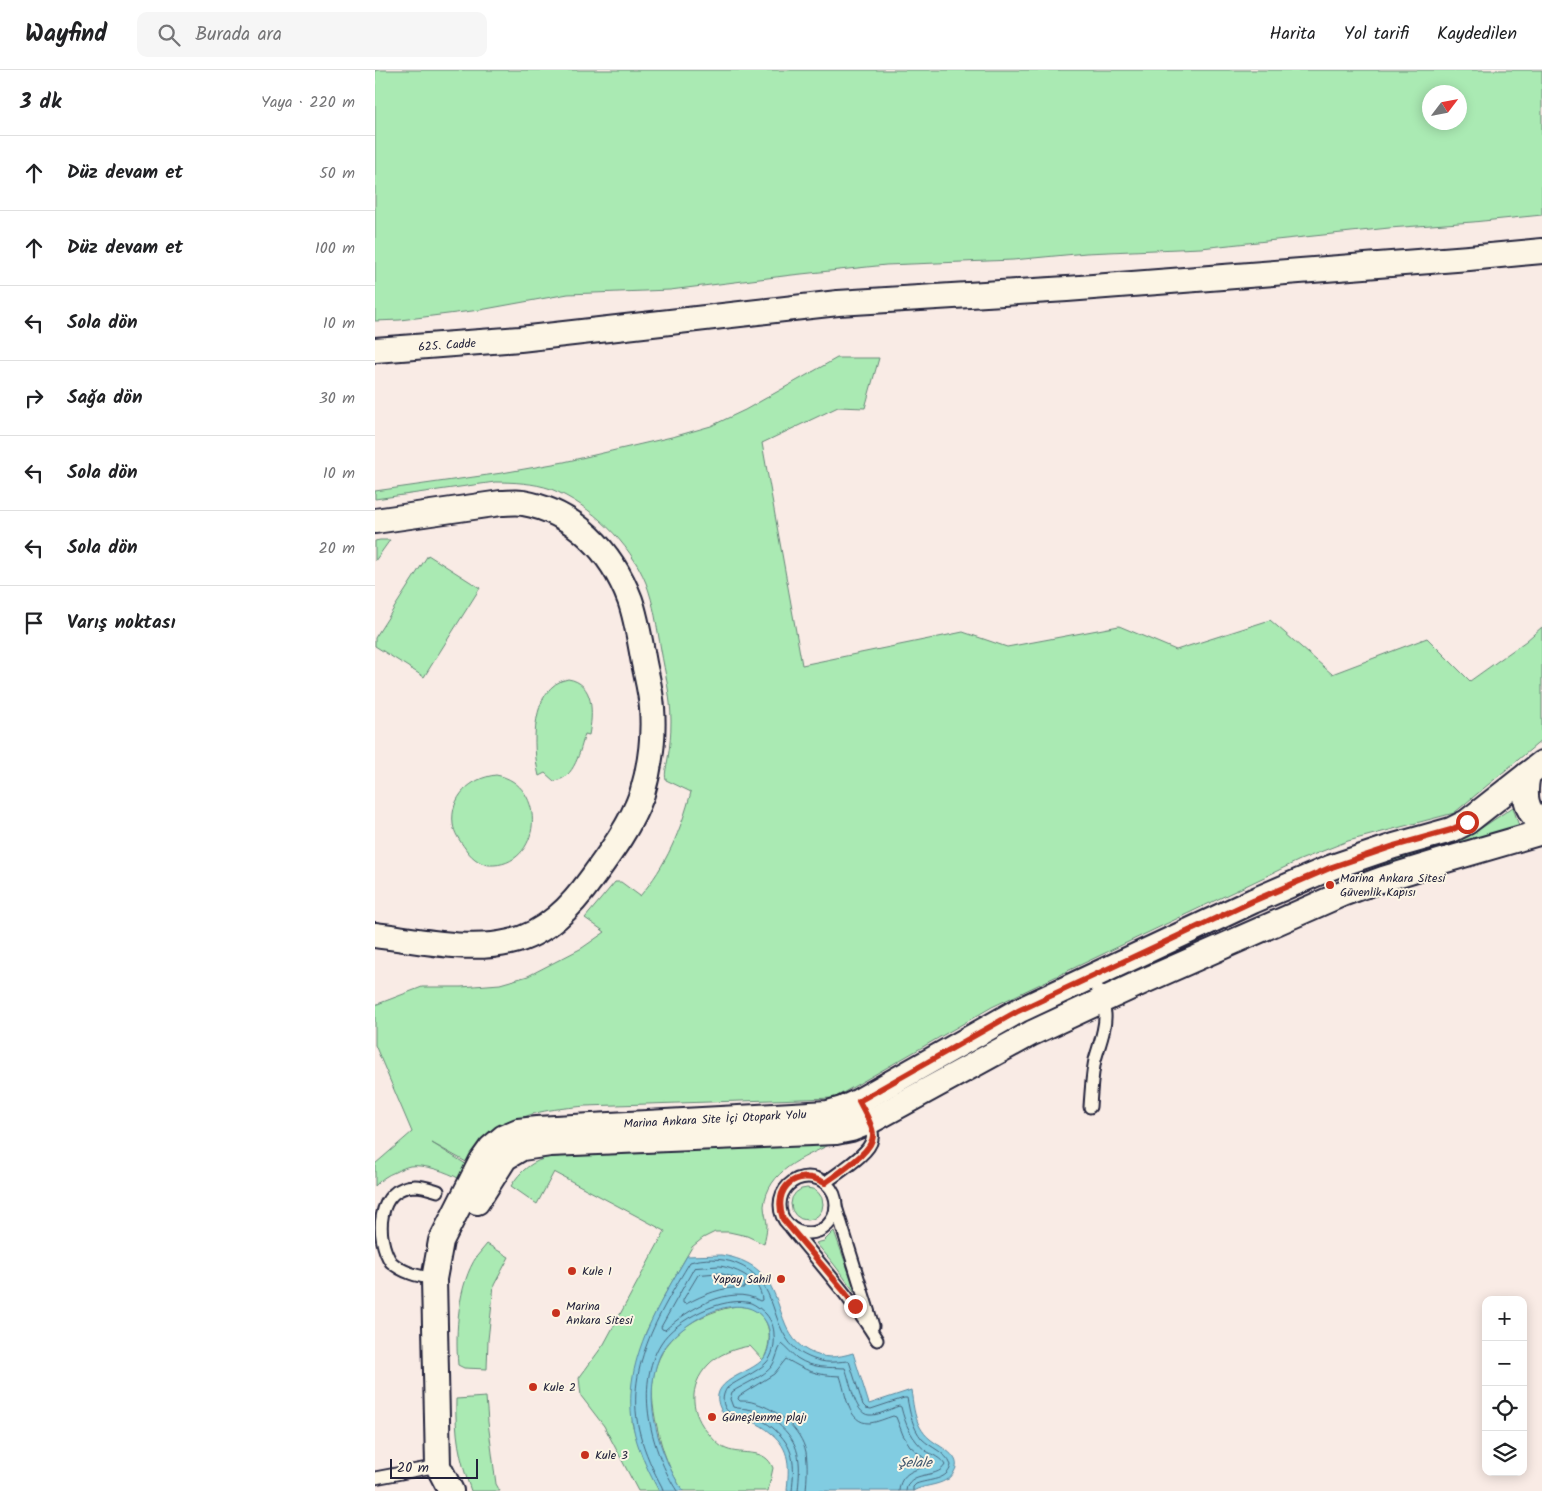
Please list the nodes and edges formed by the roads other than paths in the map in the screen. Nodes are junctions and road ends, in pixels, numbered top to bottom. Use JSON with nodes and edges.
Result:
{"nodes":[{"id":1,"x":1542,"y":251,"type":"edge"},
{"id":2,"x":375,"y":350,"type":"edge"},
{"id":3,"x":375,"y":521,"type":"edge"},
{"id":4,"x":1535,"y":769,"type":"edge"},
{"id":5,"x":1542,"y":823,"type":"edge"},
{"id":6,"x":1542,"y":832,"type":"edge"},
{"id":7,"x":375,"y":935,"type":"edge"},
{"id":8,"x":1092,"y":977,"type":"junction"},
{"id":9,"x":1103,"y":1000,"type":"junction"},
{"id":10,"x":1090,"y":1107,"type":"dead end"},
{"id":11,"x":864,"y":1112,"type":"junction"},
{"id":12,"x":825,"y":1183,"type":"junction"},
{"id":13,"x":438,"y":1191,"type":"dead end"},
{"id":14,"x":836,"y":1207,"type":"junction"},
{"id":15,"x":790,"y":1226,"type":"junction"},
{"id":16,"x":434,"y":1279,"type":"junction"},
{"id":17,"x":438,"y":1466,"type":"junction"},
{"id":18,"x":375,"y":1478,"type":"edge"},
{"id":19,"x":451,"y":1491,"type":"edge"}],
"edges":[{"from":1,"to":2,"type":"street","name":"625. Cadde"},
{"from":3,"to":7,"type":"street"},
{"from":4,"to":5,"type":"street"},
{"from":4,"to":8,"type":"street","name":"Marina Ankara Site İçi Otopark Yolu"},
{"from":6,"to":9,"type":"street"},
{"from":8,"to":9,"type":"lane"},
{"from":8,"to":11,"type":"street","name":"Marina Ankara Site İçi Otopark Yolu"},
{"from":9,"to":10,"type":"lane"},
{"from":9,"to":11,"type":"street"},
{"from":11,"to":12,"type":"lane"},
{"from":11,"to":16,"type":"street","name":"Marina Ankara Site İçi Otopark Yolu"},
{"from":12,"to":14,"type":"lane"},
{"from":12,"to":15,"type":"lane"},
{"from":13,"to":16,"type":"lane"},
{"from":14,"to":15,"type":"lane"},
{"from":14,"to":15,"type":"lane"},
{"from":16,"to":17,"type":"street","name":"Marina Ankara Site İçi Otopark Yolu"},
{"from":17,"to":18,"type":"lane"},
{"from":17,"to":19,"type":"street","name":"Marina Ankara Site İçi Otopark Yolu"}]}
